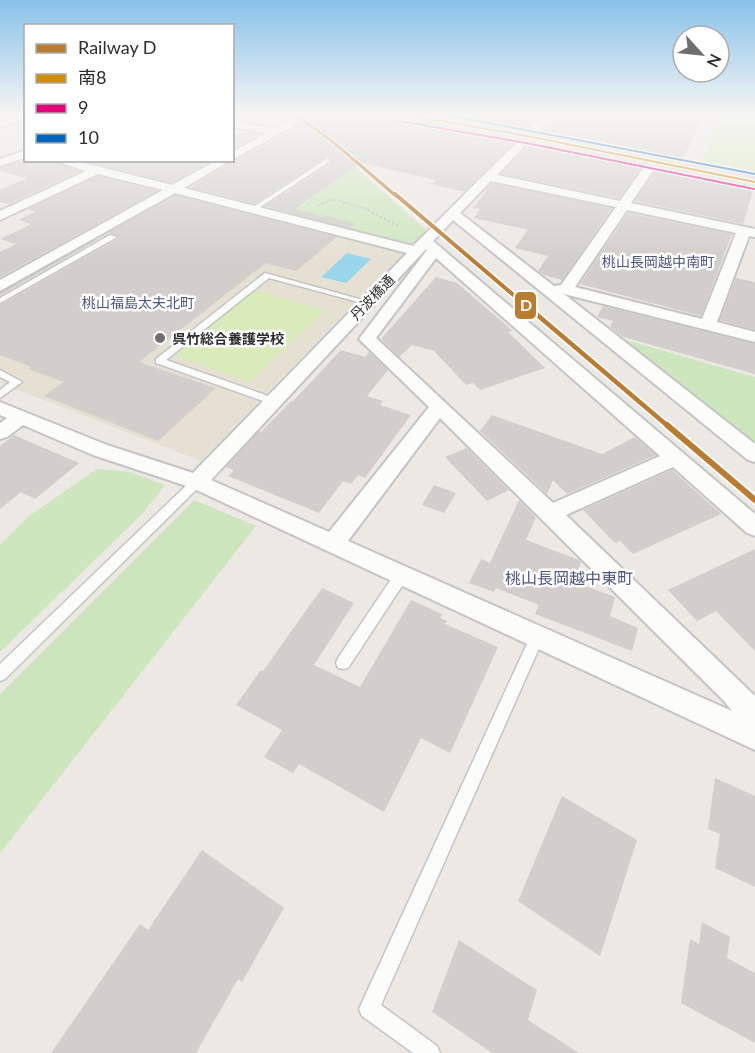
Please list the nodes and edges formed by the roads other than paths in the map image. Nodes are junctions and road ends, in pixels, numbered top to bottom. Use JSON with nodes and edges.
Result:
{"nodes":[{"id":1,"x":70,"y":163,"type":"edge"},
{"id":2,"x":221,"y":163,"type":"edge"},
{"id":3,"x":323,"y":163,"type":"edge"},
{"id":4,"x":505,"y":163,"type":"edge"},
{"id":5,"x":652,"y":163,"type":"edge"},
{"id":6,"x":659,"y":163,"type":"edge"},
{"id":7,"x":97,"y":170,"type":"junction"},
{"id":8,"x":491,"y":177,"type":"junction"},
{"id":9,"x":755,"y":182,"type":"edge"},
{"id":10,"x":289,"y":185,"type":"junction"},
{"id":11,"x":301,"y":188,"type":"dead end"},
{"id":12,"x":174,"y":190,"type":"junction"},
{"id":13,"x":622,"y":205,"type":"junction"},
{"id":14,"x":252,"y":210,"type":"junction"},
{"id":15,"x":454,"y":214,"type":"junction"},
{"id":16,"x":0,"y":216,"type":"edge"},
{"id":17,"x":750,"y":231,"type":"edge"},
{"id":18,"x":112,"y":237,"type":"dead end"},
{"id":19,"x":426,"y":248,"type":"junction"},
{"id":20,"x":0,"y":286,"type":"edge"},
{"id":21,"x":560,"y":290,"type":"junction"},
{"id":22,"x":0,"y":301,"type":"edge"},
{"id":23,"x":366,"y":303,"type":"junction"},
{"id":24,"x":708,"y":325,"type":"junction"},
{"id":25,"x":755,"y":337,"type":"edge"},
{"id":26,"x":0,"y":373,"type":"edge"},
{"id":27,"x":0,"y":395,"type":"edge"},
{"id":28,"x":273,"y":401,"type":"junction"},
{"id":29,"x":439,"y":406,"type":"junction"},
{"id":30,"x":10,"y":413,"type":"edge"},
{"id":31,"x":0,"y":432,"type":"edge"},
{"id":32,"x":755,"y":455,"type":"edge"},
{"id":33,"x":675,"y":458,"type":"junction"},
{"id":34,"x":197,"y":482,"type":"junction"},
{"id":35,"x":550,"y":513,"type":"junction"},
{"id":36,"x":755,"y":527,"type":"edge"},
{"id":37,"x":332,"y":544,"type":"junction"},
{"id":38,"x":401,"y":576,"type":"junction"},
{"id":39,"x":537,"y":637,"type":"junction"},
{"id":40,"x":343,"y":663,"type":"dead end"},
{"id":41,"x":0,"y":674,"type":"edge"},
{"id":42,"x":755,"y":717,"type":"edge"},
{"id":43,"x":755,"y":736,"type":"edge"},
{"id":44,"x":430,"y":1053,"type":"edge"}],
"edges":[{"from":1,"to":7,"type":"street"},
{"from":2,"to":12,"type":"street"},
{"from":3,"to":10,"type":"lane"},
{"from":4,"to":8,"type":"street","name":"丹波橋通"},
{"from":5,"to":13,"type":"street"},
{"from":6,"to":9,"type":"highway"},
{"from":7,"to":12,"type":"street"},
{"from":7,"to":16,"type":"street"},
{"from":8,"to":13,"type":"street"},
{"from":8,"to":15,"type":"street","name":"丹波橋通"},
{"from":10,"to":11,"type":"lane"},
{"from":10,"to":14,"type":"lane"},
{"from":12,"to":14,"type":"street"},
{"from":12,"to":20,"type":"street"},
{"from":13,"to":17,"type":"street"},
{"from":13,"to":21,"type":"street"},
{"from":14,"to":19,"type":"street"},
{"from":15,"to":19,"type":"street","name":"丹波橋通"},
{"from":15,"to":21,"type":"street"},
{"from":17,"to":24,"type":"street"},
{"from":18,"to":22,"type":"lane"},
{"from":19,"to":23,"type":"street","name":"丹波橋通"},
{"from":19,"to":29,"type":"street"},
{"from":19,"to":33,"type":"street"},
{"from":21,"to":24,"type":"street"},
{"from":21,"to":32,"type":"street"},
{"from":23,"to":28,"type":"street","name":"丹波橋通"},
{"from":23,"to":28,"type":"lane"},
{"from":24,"to":25,"type":"street"},
{"from":26,"to":27,"type":"lane"},
{"from":28,"to":34,"type":"street","name":"丹波橋通"},
{"from":29,"to":35,"type":"street"},
{"from":29,"to":37,"type":"street"},
{"from":30,"to":31,"type":"street"},
{"from":30,"to":34,"type":"street"},
{"from":33,"to":35,"type":"street"},
{"from":33,"to":36,"type":"street"},
{"from":34,"to":37,"type":"street"},
{"from":34,"to":41,"type":"lane"},
{"from":35,"to":42,"type":"street"},
{"from":37,"to":38,"type":"street"},
{"from":38,"to":39,"type":"street"},
{"from":38,"to":40,"type":"lane"},
{"from":39,"to":43,"type":"street"},
{"from":39,"to":44,"type":"lane"}]}
